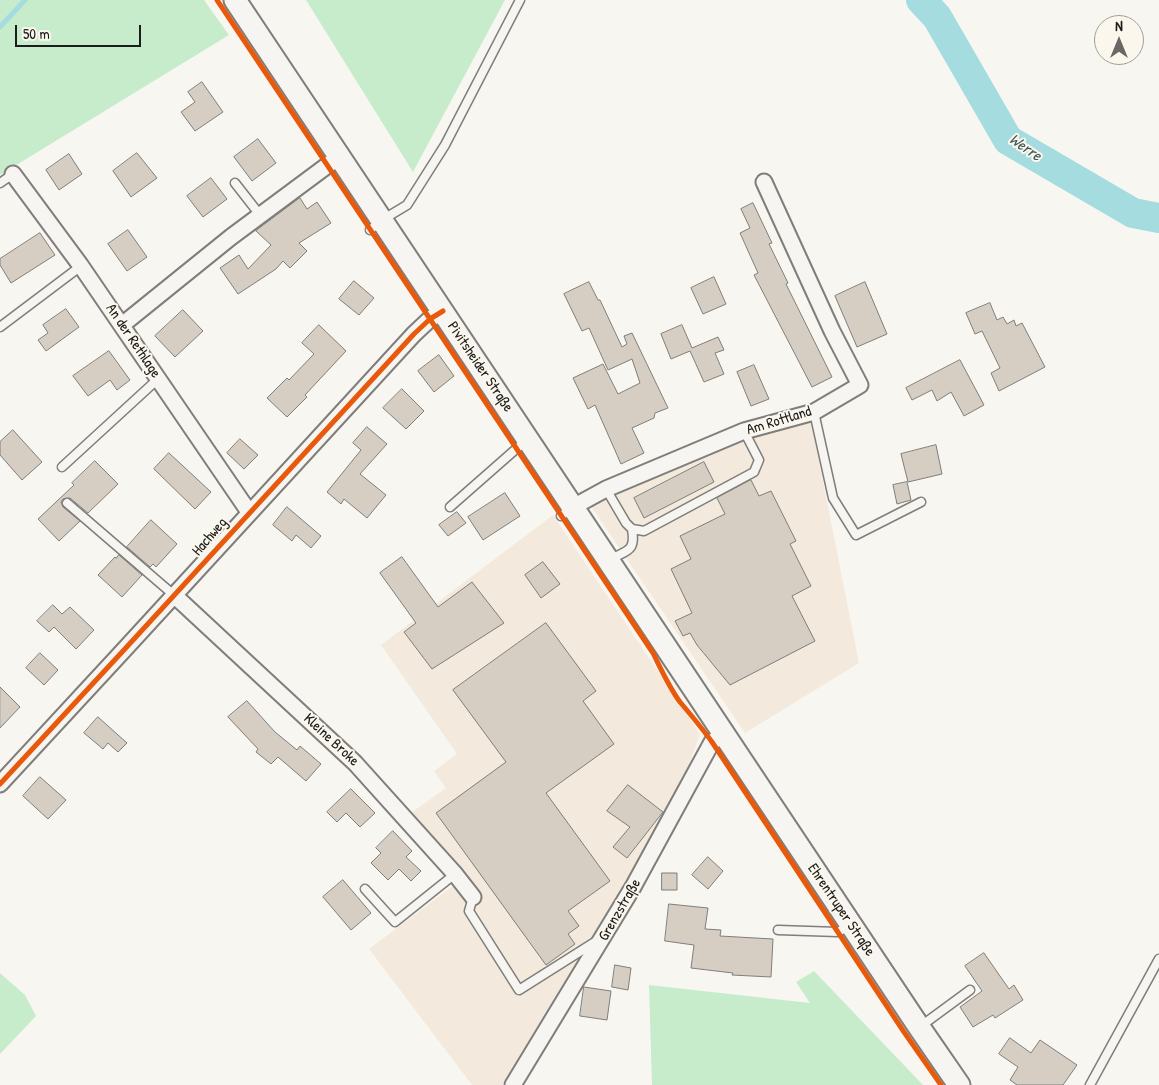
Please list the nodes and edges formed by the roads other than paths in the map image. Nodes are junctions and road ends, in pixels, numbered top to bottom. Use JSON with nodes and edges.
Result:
{"nodes":[{"id":1,"x":235,"y":0,"type":"edge"},
{"id":2,"x":520,"y":0,"type":"edge"},
{"id":3,"x":340,"y":156,"type":"junction"},
{"id":4,"x":13,"y":174,"type":"joint"},
{"id":5,"x":764,"y":182,"type":"dead end"},
{"id":6,"x":0,"y":183,"type":"edge"},
{"id":7,"x":234,"y":183,"type":"dead end"},
{"id":8,"x":260,"y":216,"type":"junction"},
{"id":9,"x":376,"y":225,"type":"junction"},
{"id":10,"x":82,"y":266,"type":"junction"},
{"id":11,"x":443,"y":311,"type":"junction"},
{"id":12,"x":0,"y":326,"type":"edge"},
{"id":13,"x":122,"y":326,"type":"junction"},
{"id":14,"x":159,"y":378,"type":"junction"},
{"id":15,"x":814,"y":412,"type":"junction"},
{"id":16,"x":744,"y":431,"type":"junction"},
{"id":17,"x":529,"y":440,"type":"junction"},
{"id":18,"x":62,"y":467,"type":"dead end"},
{"id":19,"x":606,"y":489,"type":"junction"},
{"id":20,"x":921,"y":502,"type":"dead end"},
{"id":21,"x":67,"y":503,"type":"dead end"},
{"id":22,"x":450,"y":508,"type":"dead end"},
{"id":23,"x":567,"y":511,"type":"junction"},
{"id":24,"x":249,"y":512,"type":"junction"},
{"id":25,"x":632,"y":529,"type":"junction"},
{"id":26,"x":609,"y":560,"type":"junction"},
{"id":27,"x":175,"y":596,"type":"junction"},
{"id":28,"x":724,"y":734,"type":"junction"},
{"id":29,"x":0,"y":784,"type":"edge"},
{"id":30,"x":455,"y":874,"type":"junction"},
{"id":31,"x":366,"y":889,"type":"dead end"},
{"id":32,"x":473,"y":897,"type":"joint"},
{"id":33,"x":851,"y":925,"type":"junction"},
{"id":34,"x":778,"y":930,"type":"dead end"},
{"id":35,"x":606,"y":935,"type":"junction"},
{"id":36,"x":1159,"y":959,"type":"edge"},
{"id":37,"x":970,"y":990,"type":"dead end"},
{"id":38,"x":919,"y":1027,"type":"junction"},
{"id":39,"x":513,"y":1085,"type":"edge"},
{"id":40,"x":959,"y":1085,"type":"edge"},
{"id":41,"x":1090,"y":1085,"type":"edge"}],
"edges":[{"from":1,"to":3,"type":"main road","name":"Pivitsheider Straße"},
{"from":2,"to":9,"type":"lane"},
{"from":3,"to":8,"type":"street"},
{"from":3,"to":9,"type":"main road","name":"Pivitsheider Straße"},
{"from":4,"to":6,"type":"lane"},
{"from":4,"to":10,"type":"street","name":"An der Rethlage"},
{"from":5,"to":15,"type":"street","name":"Am Rottland"},
{"from":7,"to":8,"type":"lane"},
{"from":8,"to":13,"type":"street"},
{"from":9,"to":11,"type":"main road","name":"Pivitsheider Straße"},
{"from":10,"to":12,"type":"lane"},
{"from":10,"to":13,"type":"street","name":"An der Rethlage"},
{"from":11,"to":17,"type":"main road","name":"Pivitsheider Straße"},
{"from":11,"to":24,"type":"street","name":"Hachweg"},
{"from":13,"to":14,"type":"street","name":"An der Rethlage"},
{"from":14,"to":18,"type":"lane"},
{"from":14,"to":24,"type":"street","name":"An der Rethlage"},
{"from":15,"to":16,"type":"street","name":"Am Rottland"},
{"from":15,"to":20,"type":"lane"},
{"from":16,"to":19,"type":"street","name":"Am Rottland"},
{"from":16,"to":25,"type":"lane"},
{"from":17,"to":22,"type":"lane"},
{"from":17,"to":23,"type":"main road","name":"Pivitsheider Straße"},
{"from":19,"to":23,"type":"street","name":"Am Rottland"},
{"from":19,"to":25,"type":"lane"},
{"from":21,"to":27,"type":"lane"},
{"from":23,"to":26,"type":"main road","name":"Pivitsheider Straße"},
{"from":24,"to":27,"type":"street","name":"Hachweg"},
{"from":25,"to":26,"type":"lane"},
{"from":26,"to":28,"type":"main road","name":"Pivitsheider Straße"},
{"from":27,"to":29,"type":"street","name":"Hachweg"},
{"from":27,"to":30,"type":"street","name":"Kleine Broke"},
{"from":28,"to":33,"type":"main road","name":"Ehrentruper Straße"},
{"from":28,"to":35,"type":"street","name":"Grenzstraße"},
{"from":30,"to":31,"type":"lane"},
{"from":30,"to":32,"type":"street","name":"Kleine Broke"},
{"from":32,"to":35,"type":"lane"},
{"from":33,"to":34,"type":"lane"},
{"from":33,"to":38,"type":"main road","name":"Ehrentruper Straße"},
{"from":35,"to":39,"type":"street","name":"Grenzstraße"},
{"from":36,"to":41,"type":"lane"},
{"from":37,"to":38,"type":"lane"},
{"from":38,"to":40,"type":"main road","name":"Ehrentruper Straße"}]}
